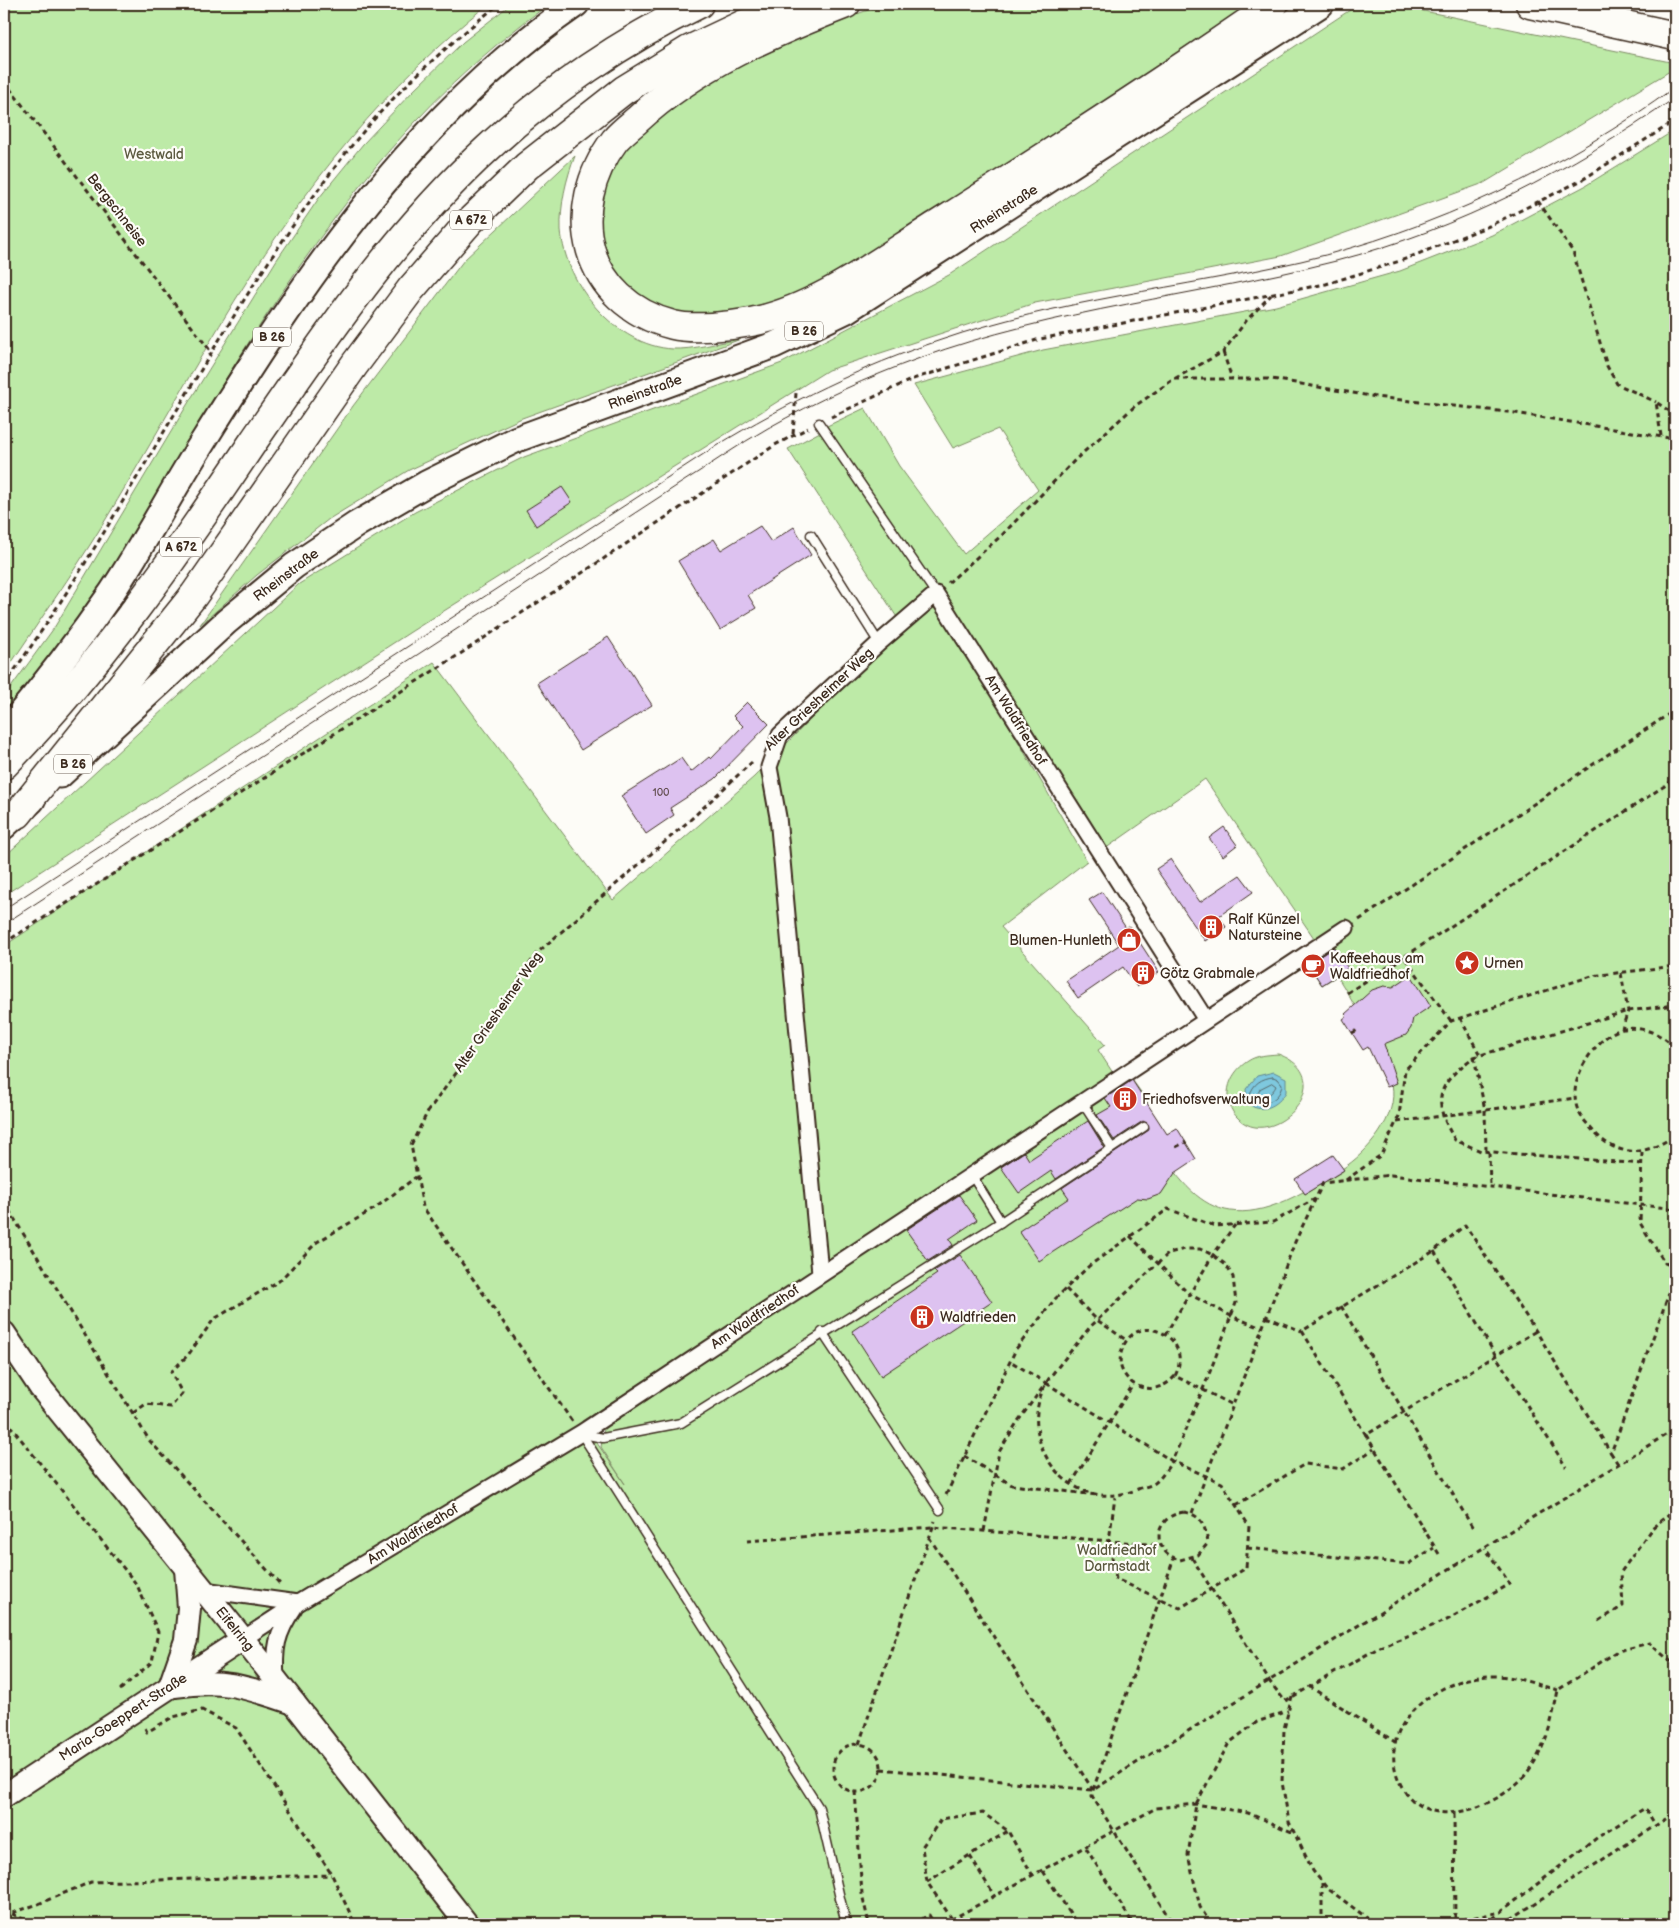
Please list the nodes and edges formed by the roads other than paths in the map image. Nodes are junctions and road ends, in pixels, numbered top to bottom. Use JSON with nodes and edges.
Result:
{"nodes":[{"id":1,"x":576,"y":4,"type":"edge"},
{"id":2,"x":699,"y":4,"type":"edge"},
{"id":3,"x":799,"y":4,"type":"edge"},
{"id":4,"x":846,"y":4,"type":"edge"},
{"id":5,"x":1274,"y":4,"type":"edge"},
{"id":6,"x":1322,"y":4,"type":"edge"},
{"id":7,"x":1530,"y":4,"type":"edge"},
{"id":8,"x":1675,"y":36,"type":"edge"},
{"id":9,"x":819,"y":423,"type":"road end"},
{"id":10,"x":811,"y":535,"type":"dead end"},
{"id":11,"x":936,"y":594,"type":"junction"},
{"id":12,"x":878,"y":643,"type":"junction"},
{"id":13,"x":4,"y":734,"type":"edge"},
{"id":14,"x":4,"y":765,"type":"edge"},
{"id":15,"x":11,"y":820,"type":"edge"},
{"id":16,"x":1346,"y":928,"type":"road end"},
{"id":17,"x":1206,"y":1020,"type":"junction"},
{"id":18,"x":1082,"y":1102,"type":"junction"},
{"id":19,"x":1144,"y":1127,"type":"dead end"},
{"id":20,"x":1112,"y":1148,"type":"junction"},
{"id":21,"x":971,"y":1174,"type":"junction"},
{"id":22,"x":1001,"y":1222,"type":"junction"},
{"id":23,"x":820,"y":1274,"type":"junction"},
{"id":24,"x":822,"y":1332,"type":"junction"},
{"id":25,"x":4,"y":1333,"type":"edge"},
{"id":26,"x":581,"y":1433,"type":"junction"},
{"id":27,"x":940,"y":1510,"type":"road end"},
{"id":28,"x":186,"y":1569,"type":"junction"},
{"id":29,"x":204,"y":1590,"type":"junction"},
{"id":30,"x":298,"y":1603,"type":"junction"},
{"id":31,"x":243,"y":1639,"type":"junction"},
{"id":32,"x":276,"y":1680,"type":"junction"},
{"id":33,"x":170,"y":1686,"type":"junction"},
{"id":34,"x":294,"y":1703,"type":"junction"},
{"id":35,"x":4,"y":1796,"type":"edge"},
{"id":36,"x":467,"y":1924,"type":"edge"},
{"id":37,"x":846,"y":1924,"type":"edge"}],
"edges":[{"from":1,"to":13,"type":"main road","number":"B 26"},
{"from":2,"to":14,"type":"highway","number":"A 672"},
{"from":3,"to":15,"type":"highway","number":"A 672"},
{"from":4,"to":5,"type":"highway"},
{"from":6,"to":15,"type":"main road","name":"Rheinstraße","number":"B 26"},
{"from":7,"to":8,"type":"highway"},
{"from":9,"to":11,"type":"lane","name":"Am Waldfriedhof"},
{"from":10,"to":12,"type":"lane"},
{"from":11,"to":12,"type":"street","name":"Alter Griesheimer Weg"},
{"from":11,"to":17,"type":"street","name":"Am Waldfriedhof"},
{"from":12,"to":23,"type":"street","name":"Alter Griesheimer Weg"},
{"from":16,"to":17,"type":"street","name":"Am Waldfriedhof"},
{"from":17,"to":18,"type":"street","name":"Am Waldfriedhof"},
{"from":18,"to":20,"type":"lane"},
{"from":18,"to":21,"type":"street","name":"Am Waldfriedhof"},
{"from":19,"to":20,"type":"lane"},
{"from":20,"to":22,"type":"lane"},
{"from":21,"to":22,"type":"lane"},
{"from":21,"to":23,"type":"street","name":"Am Waldfriedhof"},
{"from":22,"to":24,"type":"lane"},
{"from":23,"to":26,"type":"street","name":"Am Waldfriedhof"},
{"from":24,"to":26,"type":"lane"},
{"from":24,"to":27,"type":"lane"},
{"from":25,"to":28,"type":"main road","name":"Eifelring"},
{"from":26,"to":30,"type":"street","name":"Am Waldfriedhof"},
{"from":26,"to":37,"type":"lane"},
{"from":28,"to":29,"type":"main road","name":"Eifelring"},
{"from":28,"to":33,"type":"main road"},
{"from":29,"to":30,"type":"street"},
{"from":29,"to":31,"type":"main road","name":"Eifelring"},
{"from":30,"to":31,"type":"street","name":"Am Waldfriedhof"},
{"from":30,"to":32,"type":"street","name":"Am Waldfriedhof"},
{"from":31,"to":32,"type":"main road","name":"Eifelring"},
{"from":31,"to":33,"type":"main road","name":"Maria-Goeppert-Straße"},
{"from":32,"to":34,"type":"main road","name":"Eifelring"},
{"from":33,"to":34,"type":"main road"},
{"from":33,"to":35,"type":"main road","name":"Maria-Goeppert-Straße"},
{"from":34,"to":36,"type":"main road","name":"Eifelring"}]}
